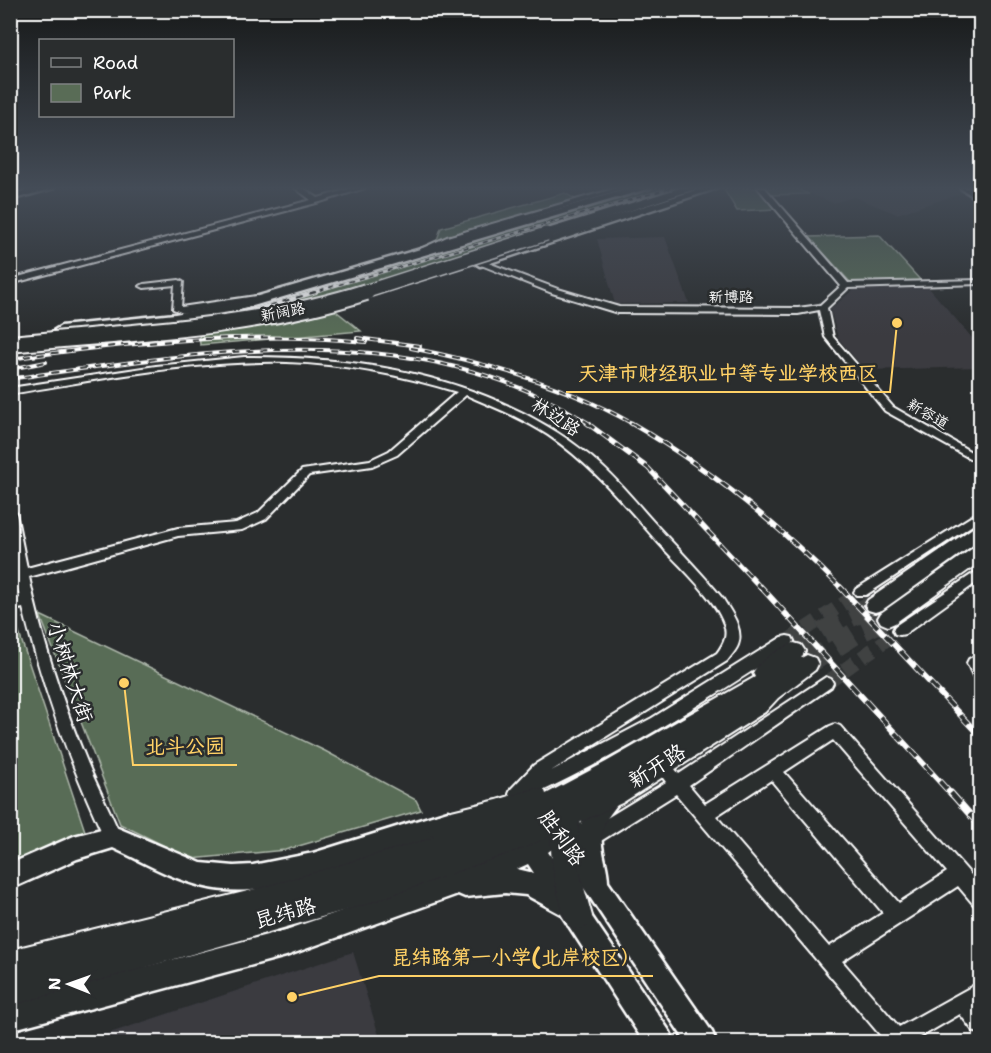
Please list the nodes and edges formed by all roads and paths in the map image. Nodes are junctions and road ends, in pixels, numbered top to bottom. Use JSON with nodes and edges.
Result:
{"nodes":[{"id":1,"x":181,"y":237,"type":"edge"},
{"id":2,"x":457,"y":237,"type":"edge"},
{"id":3,"x":479,"y":237,"type":"edge"},
{"id":4,"x":536,"y":237,"type":"edge"},
{"id":5,"x":557,"y":237,"type":"edge"},
{"id":6,"x":803,"y":237,"type":"edge"},
{"id":7,"x":404,"y":259,"type":"junction"},
{"id":8,"x":480,"y":263,"type":"joint"},
{"id":9,"x":10,"y":282,"type":"edge"},
{"id":10,"x":981,"y":282,"type":"edge"},
{"id":11,"x":144,"y":286,"type":"dead end"},
{"id":12,"x":846,"y":286,"type":"junction"},
{"id":13,"x":289,"y":292,"type":"junction"},
{"id":14,"x":823,"y":307,"type":"junction"},
{"id":15,"x":10,"y":336,"type":"edge"},
{"id":16,"x":10,"y":344,"type":"edge"},
{"id":17,"x":10,"y":391,"type":"edge"},
{"id":18,"x":465,"y":391,"type":"junction"},
{"id":19,"x":981,"y":461,"type":"edge"},
{"id":20,"x":10,"y":513,"type":"edge"},
{"id":21,"x":981,"y":515,"type":"edge"},
{"id":22,"x":981,"y":531,"type":"edge"},
{"id":23,"x":981,"y":553,"type":"edge"},
{"id":24,"x":22,"y":574,"type":"junction"},
{"id":25,"x":981,"y":574,"type":"edge"},
{"id":26,"x":26,"y":602,"type":"junction"},
{"id":27,"x":10,"y":606,"type":"edge"},
{"id":28,"x":881,"y":611,"type":"junction"},
{"id":29,"x":981,"y":658,"type":"edge"},
{"id":30,"x":806,"y":662,"type":"junction"},
{"id":31,"x":981,"y":676,"type":"edge"},
{"id":32,"x":750,"y":698,"type":"junction"},
{"id":33,"x":660,"y":763,"type":"junction"},
{"id":34,"x":772,"y":770,"type":"junction"},
{"id":35,"x":567,"y":774,"type":"junction"},
{"id":36,"x":678,"y":784,"type":"junction"},
{"id":37,"x":608,"y":785,"type":"junction"},
{"id":38,"x":705,"y":813,"type":"junction"},
{"id":39,"x":546,"y":830,"type":"junction"},
{"id":40,"x":113,"y":837,"type":"junction"},
{"id":41,"x":452,"y":842,"type":"junction"},
{"id":42,"x":960,"y":874,"type":"junction"},
{"id":43,"x":10,"y":877,"type":"edge"},
{"id":44,"x":446,"y":887,"type":"junction"},
{"id":45,"x":981,"y":899,"type":"edge"},
{"id":46,"x":605,"y":900,"type":"junction"},
{"id":47,"x":897,"y":915,"type":"junction"},
{"id":48,"x":578,"y":916,"type":"junction"},
{"id":49,"x":829,"y":958,"type":"junction"},
{"id":50,"x":10,"y":964,"type":"edge"},
{"id":51,"x":10,"y":992,"type":"edge"},
{"id":52,"x":972,"y":997,"type":"edge"},
{"id":53,"x":10,"y":1016,"type":"edge"},
{"id":54,"x":981,"y":1024,"type":"edge"},
{"id":55,"x":660,"y":1042,"type":"edge"},
{"id":56,"x":702,"y":1042,"type":"edge"}],
"edges":[{"from":1,"to":9,"type":"street"},
{"from":2,"to":7,"type":"street"},
{"from":3,"to":7,"type":"highway","name":"新阔路"},
{"from":4,"to":16,"type":"highway","name":"新阔路","bridge":true},
{"from":5,"to":8,"type":"main road"},
{"from":6,"to":12,"type":"street"},
{"from":7,"to":13,"type":"highway","name":"新阔路"},
{"from":8,"to":14,"type":"street","name":"新博路"},
{"from":10,"to":12,"type":"street"},
{"from":11,"to":13,"type":"street"},
{"from":12,"to":14,"type":"street"},
{"from":13,"to":15,"type":"highway","name":"新阔路"},
{"from":14,"to":19,"type":"street","name":"新容道"},
{"from":17,"to":18,"type":"street","name":"林边路"},
{"from":18,"to":24,"type":"street"},
{"from":18,"to":39,"type":"street","name":"林边路"},
{"from":20,"to":24,"type":"street","name":"小树林大街"},
{"from":21,"to":28,"type":"street"},
{"from":22,"to":28,"type":"main road"},
{"from":23,"to":28,"type":"main road"},
{"from":24,"to":26,"type":"street","name":"小树林大街"},
{"from":25,"to":28,"type":"street"},
{"from":26,"to":27,"type":"street"},
{"from":26,"to":40,"type":"street","name":"小树林大街"},
{"from":29,"to":31,"type":"street"},
{"from":30,"to":32,"type":"main road","name":"新开路"},
{"from":30,"to":35,"type":"street"},
{"from":30,"to":36,"type":"street"},
{"from":32,"to":33,"type":"main road","name":"新开路"},
{"from":32,"to":37,"type":"main road","name":"新开路"},
{"from":33,"to":36,"type":"street"},
{"from":33,"to":37,"type":"main road","name":"新开路"},
{"from":34,"to":38,"type":"street"},
{"from":34,"to":42,"type":"street"},
{"from":34,"to":47,"type":"street"},
{"from":35,"to":39,"type":"street"},
{"from":35,"to":39,"type":"street"},
{"from":36,"to":38,"type":"street"},
{"from":36,"to":39,"type":"street"},
{"from":37,"to":39,"type":"main road"},
{"from":38,"to":49,"type":"street"},
{"from":39,"to":41,"type":"main road","name":"昆纬路"},
{"from":39,"to":41,"type":"main road"},
{"from":39,"to":44,"type":"main road"},
{"from":39,"to":46,"type":"main road"},
{"from":39,"to":46,"type":"main road"},
{"from":39,"to":48,"type":"main road"},
{"from":40,"to":41,"type":"main road"},
{"from":40,"to":43,"type":"main road"},
{"from":41,"to":50,"type":"main road","name":"昆纬路"},
{"from":41,"to":51,"type":"main road","name":"昆纬路"},
{"from":42,"to":45,"type":"street"},
{"from":42,"to":47,"type":"street"},
{"from":44,"to":48,"type":"main road"},
{"from":44,"to":53,"type":"main road"},
{"from":46,"to":56,"type":"main road"},
{"from":47,"to":49,"type":"street"},
{"from":48,"to":55,"type":"main road"},
{"from":49,"to":52,"type":"street"},
{"from":52,"to":54,"type":"street"}]}
